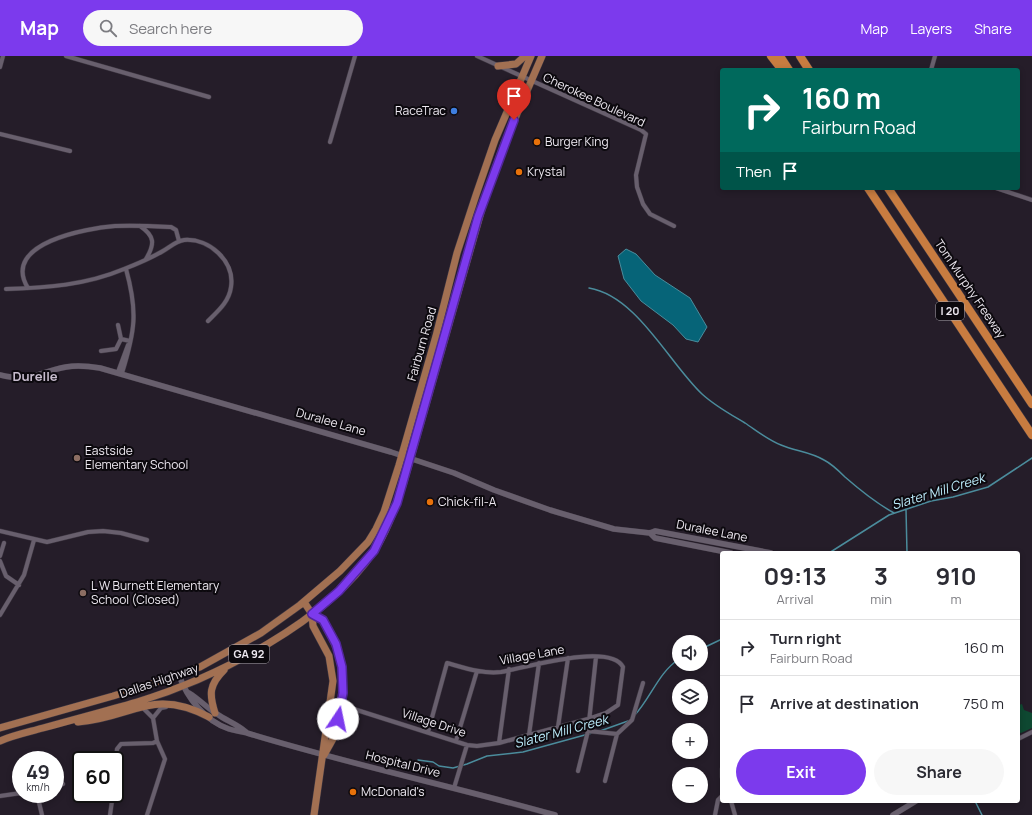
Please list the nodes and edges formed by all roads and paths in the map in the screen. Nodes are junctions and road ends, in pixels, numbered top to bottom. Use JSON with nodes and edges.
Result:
{"nodes":[{"id":1,"x":3,"y":56,"type":"edge"},
{"id":2,"x":66,"y":56,"type":"edge"},
{"id":3,"x":356,"y":56,"type":"edge"},
{"id":4,"x":477,"y":56,"type":"edge"},
{"id":5,"x":524,"y":56,"type":"edge"},
{"id":6,"x":532,"y":56,"type":"edge"},
{"id":7,"x":542,"y":56,"type":"edge"},
{"id":8,"x":771,"y":56,"type":"edge"},
{"id":9,"x":780,"y":56,"type":"edge"},
{"id":10,"x":800,"y":56,"type":"edge"},
{"id":11,"x":935,"y":56,"type":"edge"},
{"id":12,"x":498,"y":66,"type":"junction"},
{"id":13,"x":0,"y":67,"type":"edge"},
{"id":14,"x":780,"y":68,"type":"edge"},
{"id":15,"x":788,"y":68,"type":"edge"},
{"id":16,"x":808,"y":68,"type":"edge"},
{"id":17,"x":932,"y":68,"type":"edge"},
{"id":18,"x":522,"y":78,"type":"junction"},
{"id":19,"x":530,"y":81,"type":"junction"},
{"id":20,"x":209,"y":97,"type":"dead end"},
{"id":21,"x":0,"y":134,"type":"edge"},
{"id":22,"x":330,"y":142,"type":"dead end"},
{"id":23,"x":70,"y":151,"type":"dead end"},
{"id":24,"x":869,"y":190,"type":"edge"},
{"id":25,"x":889,"y":190,"type":"edge"},
{"id":26,"x":1002,"y":190,"type":"edge"},
{"id":27,"x":1032,"y":200,"type":"edge"},
{"id":28,"x":140,"y":226,"type":"junction"},
{"id":29,"x":674,"y":226,"type":"dead end"},
{"id":30,"x":179,"y":241,"type":"junction"},
{"id":31,"x":29,"y":247,"type":"dead end"},
{"id":32,"x":146,"y":260,"type":"junction"},
{"id":33,"x":126,"y":269,"type":"junction"},
{"id":34,"x":18,"y":277,"type":"dead end"},
{"id":35,"x":28,"y":288,"type":"junction"},
{"id":36,"x":6,"y":290,"type":"dead end"},
{"id":37,"x":208,"y":321,"type":"dead end"},
{"id":38,"x":118,"y":325,"type":"dead end"},
{"id":39,"x":121,"y":339,"type":"junction"},
{"id":40,"x":130,"y":341,"type":"junction"},
{"id":41,"x":101,"y":351,"type":"dead end"},
{"id":42,"x":120,"y":373,"type":"junction"},
{"id":43,"x":0,"y":375,"type":"edge"},
{"id":44,"x":1032,"y":404,"type":"edge"},
{"id":45,"x":1032,"y":435,"type":"edge"},
{"id":46,"x":402,"y":455,"type":"junction"},
{"id":47,"x":411,"y":458,"type":"junction"},
{"id":48,"x":0,"y":531,"type":"edge"},
{"id":49,"x":650,"y":533,"type":"junction"},
{"id":50,"x":34,"y":540,"type":"junction"},
{"id":51,"x":147,"y":540,"type":"dead end"},
{"id":52,"x":4,"y":543,"type":"dead end"},
{"id":53,"x":721,"y":551,"type":"edge"},
{"id":54,"x":760,"y":551,"type":"edge"},
{"id":55,"x":0,"y":556,"type":"edge"},
{"id":56,"x":0,"y":561,"type":"edge"},
{"id":57,"x":20,"y":585,"type":"junction"},
{"id":58,"x":304,"y":602,"type":"junction"},
{"id":59,"x":0,"y":614,"type":"edge"},
{"id":60,"x":312,"y":614,"type":"junction"},
{"id":61,"x":596,"y":657,"type":"junction"},
{"id":62,"x":568,"y":658,"type":"junction"},
{"id":63,"x":621,"y":663,"type":"joint"},
{"id":64,"x":539,"y":664,"type":"junction"},
{"id":65,"x":227,"y":667,"type":"junction"},
{"id":66,"x":509,"y":669,"type":"junction"},
{"id":67,"x":477,"y":671,"type":"junction"},
{"id":68,"x":179,"y":676,"type":"junction"},
{"id":69,"x":643,"y":684,"type":"dead end"},
{"id":70,"x":183,"y":687,"type":"junction"},
{"id":71,"x":173,"y":704,"type":"junction"},
{"id":72,"x":341,"y":705,"type":"junction"},
{"id":73,"x":141,"y":706,"type":"junction"},
{"id":74,"x":212,"y":715,"type":"junction"},
{"id":75,"x":153,"y":718,"type":"junction"},
{"id":76,"x":588,"y":719,"type":"junction"},
{"id":77,"x":62,"y":723,"type":"junction"},
{"id":78,"x":558,"y":727,"type":"junction"},
{"id":79,"x":0,"y":728,"type":"edge"},
{"id":80,"x":588,"y":731,"type":"junction"},
{"id":81,"x":428,"y":732,"type":"junction"},
{"id":82,"x":1032,"y":732,"type":"edge"},
{"id":83,"x":618,"y":734,"type":"junction"},
{"id":84,"x":529,"y":735,"type":"junction"},
{"id":85,"x":1020,"y":738,"type":"edge"},
{"id":86,"x":0,"y":741,"type":"edge"},
{"id":87,"x":157,"y":741,"type":"junction"},
{"id":88,"x":456,"y":741,"type":"junction"},
{"id":89,"x":499,"y":743,"type":"junction"},
{"id":90,"x":466,"y":744,"type":"junction"},
{"id":91,"x":117,"y":751,"type":"edge"},
{"id":92,"x":324,"y":756,"type":"junction"},
{"id":93,"x":578,"y":771,"type":"dead end"},
{"id":94,"x":605,"y":781,"type":"dead end"},
{"id":95,"x":454,"y":788,"type":"junction"},
{"id":96,"x":12,"y":794,"type":"edge"},
{"id":97,"x":0,"y":796,"type":"edge"},
{"id":98,"x":720,"y":798,"type":"edge"},
{"id":99,"x":39,"y":803,"type":"edge"},
{"id":100,"x":111,"y":803,"type":"edge"},
{"id":101,"x":732,"y":803,"type":"edge"},
{"id":102,"x":912,"y":803,"type":"edge"},
{"id":103,"x":42,"y":815,"type":"edge"},
{"id":104,"x":110,"y":815,"type":"edge"},
{"id":105,"x":147,"y":815,"type":"edge"},
{"id":106,"x":314,"y":815,"type":"edge"},
{"id":107,"x":555,"y":815,"type":"edge"},
{"id":108,"x":715,"y":815,"type":"edge"},
{"id":109,"x":735,"y":815,"type":"edge"},
{"id":110,"x":893,"y":815,"type":"edge"}],
"edges":[{"from":1,"to":13,"type":"street"},
{"from":2,"to":20,"type":"street"},
{"from":3,"to":22,"type":"street"},
{"from":4,"to":12,"type":"street","name":"Cherokee Boulevard"},
{"from":5,"to":12,"type":"main road"},
{"from":6,"to":18,"type":"main road","name":"Fairburn Road","number":"GA 92"},
{"from":7,"to":19,"type":"main road","name":"Fairburn Road","number":"GA 92"},
{"from":8,"to":14,"type":"highway"},
{"from":9,"to":15,"type":"highway"},
{"from":10,"to":16,"type":"highway"},
{"from":11,"to":17,"type":"street"},
{"from":12,"to":18,"type":"street","name":"Cherokee Boulevard"},
{"from":18,"to":19,"type":"street","name":"Cherokee Boulevard"},
{"from":18,"to":46,"type":"main road","name":"Fairburn Road","number":"GA 92"},
{"from":19,"to":29,"type":"street","name":"Cherokee Boulevard"},
{"from":19,"to":47,"type":"main road","name":"Fairburn Road","number":"GA 92"},
{"from":21,"to":23,"type":"street"},
{"from":24,"to":45,"type":"highway","number":"I 20"},
{"from":25,"to":44,"type":"highway","name":"Tom Murphy Freeway","number":"I 20"},
{"from":26,"to":27,"type":"street"},
{"from":28,"to":30,"type":"street"},
{"from":28,"to":31,"type":"street"},
{"from":28,"to":32,"type":"street"},
{"from":30,"to":32,"type":"street"},
{"from":30,"to":37,"type":"street"},
{"from":32,"to":33,"type":"street"},
{"from":33,"to":35,"type":"street"},
{"from":33,"to":40,"type":"street"},
{"from":34,"to":35,"type":"street"},
{"from":35,"to":36,"type":"street"},
{"from":38,"to":39,"type":"street"},
{"from":39,"to":40,"type":"street"},
{"from":39,"to":41,"type":"street"},
{"from":40,"to":42,"type":"street"},
{"from":42,"to":43,"type":"street","name":"Duralee Lane"},
{"from":42,"to":46,"type":"street","name":"Duralee Lane"},
{"from":46,"to":47,"type":"street","name":"Duralee Lane"},
{"from":46,"to":58,"type":"main road","name":"Fairburn Road","number":"GA 92"},
{"from":47,"to":49,"type":"street","name":"Duralee Lane"},
{"from":47,"to":60,"type":"main road","name":"Fairburn Road","number":"GA 92"},
{"from":48,"to":50,"type":"street"},
{"from":49,"to":53,"type":"street","name":"Duralee Lane"},
{"from":49,"to":54,"type":"street","name":"Duralee Lane"},
{"from":50,"to":51,"type":"street"},
{"from":50,"to":57,"type":"street"},
{"from":52,"to":55,"type":"street"},
{"from":56,"to":57,"type":"street"},
{"from":57,"to":59,"type":"street"},
{"from":58,"to":60,"type":"main road"},
{"from":58,"to":68,"type":"main road","name":"Dallas Highway","number":"GA 92"},
{"from":60,"to":65,"type":"main road","name":"Dallas Highway","number":"GA 92"},
{"from":60,"to":72,"type":"main road"},
{"from":60,"to":92,"type":"main road"},
{"from":61,"to":62,"type":"street","name":"Village Lane"},
{"from":61,"to":63,"type":"street","name":"Village Lane"},
{"from":61,"to":76,"type":"street"},
{"from":62,"to":64,"type":"street","name":"Village Lane"},
{"from":62,"to":78,"type":"street"},
{"from":63,"to":76,"type":"street","name":"Village Drive"},
{"from":64,"to":66,"type":"street","name":"Village Lane"},
{"from":64,"to":84,"type":"street"},
{"from":65,"to":70,"type":"main road","name":"Dallas Highway","number":"GA 92"},
{"from":65,"to":74,"type":"main road"},
{"from":66,"to":67,"type":"street","name":"Village Lane"},
{"from":66,"to":89,"type":"street"},
{"from":67,"to":81,"type":"street","name":"Village Lane"},
{"from":67,"to":88,"type":"street"},
{"from":68,"to":70,"type":"street","name":"Hospital Drive"},
{"from":68,"to":79,"type":"main road","name":"Dallas Highway","number":"GA 92"},
{"from":69,"to":83,"type":"street"},
{"from":70,"to":74,"type":"street","name":"Hospital Drive"},
{"from":70,"to":77,"type":"main road","name":"Dallas Highway","number":"GA 92"},
{"from":71,"to":73,"type":"main road"},
{"from":71,"to":74,"type":"main road"},
{"from":71,"to":75,"type":"street"},
{"from":72,"to":81,"type":"street","name":"Village Drive"},
{"from":72,"to":92,"type":"main road"},
{"from":73,"to":75,"type":"street"},
{"from":73,"to":77,"type":"main road"},
{"from":74,"to":92,"type":"street","name":"Hospital Drive"},
{"from":75,"to":87,"type":"street"},
{"from":76,"to":78,"type":"street","name":"Village Drive"},
{"from":76,"to":80,"type":"street"},
{"from":77,"to":86,"type":"main road","name":"Dallas Highway","number":"GA 92"},
{"from":78,"to":84,"type":"street","name":"Village Drive"},
{"from":80,"to":83,"type":"street"},
{"from":80,"to":93,"type":"street"},
{"from":81,"to":88,"type":"street","name":"Village Drive"},
{"from":82,"to":85,"type":"street"},
{"from":83,"to":94,"type":"street"},
{"from":84,"to":89,"type":"street","name":"Village Drive"},
{"from":87,"to":91,"type":"street"},
{"from":87,"to":105,"type":"street"},
{"from":88,"to":90,"type":"street","name":"Village Drive"},
{"from":89,"to":90,"type":"street","name":"Village Drive"},
{"from":90,"to":95,"type":"street"},
{"from":92,"to":95,"type":"street","name":"Hospital Drive"},
{"from":92,"to":106,"type":"main road"},
{"from":95,"to":107,"type":"street","name":"Hospital Drive"},
{"from":96,"to":97,"type":"street"},
{"from":98,"to":108,"type":"street"},
{"from":99,"to":103,"type":"street"},
{"from":100,"to":104,"type":"street"},
{"from":101,"to":109,"type":"street"},
{"from":102,"to":110,"type":"street"}]}
